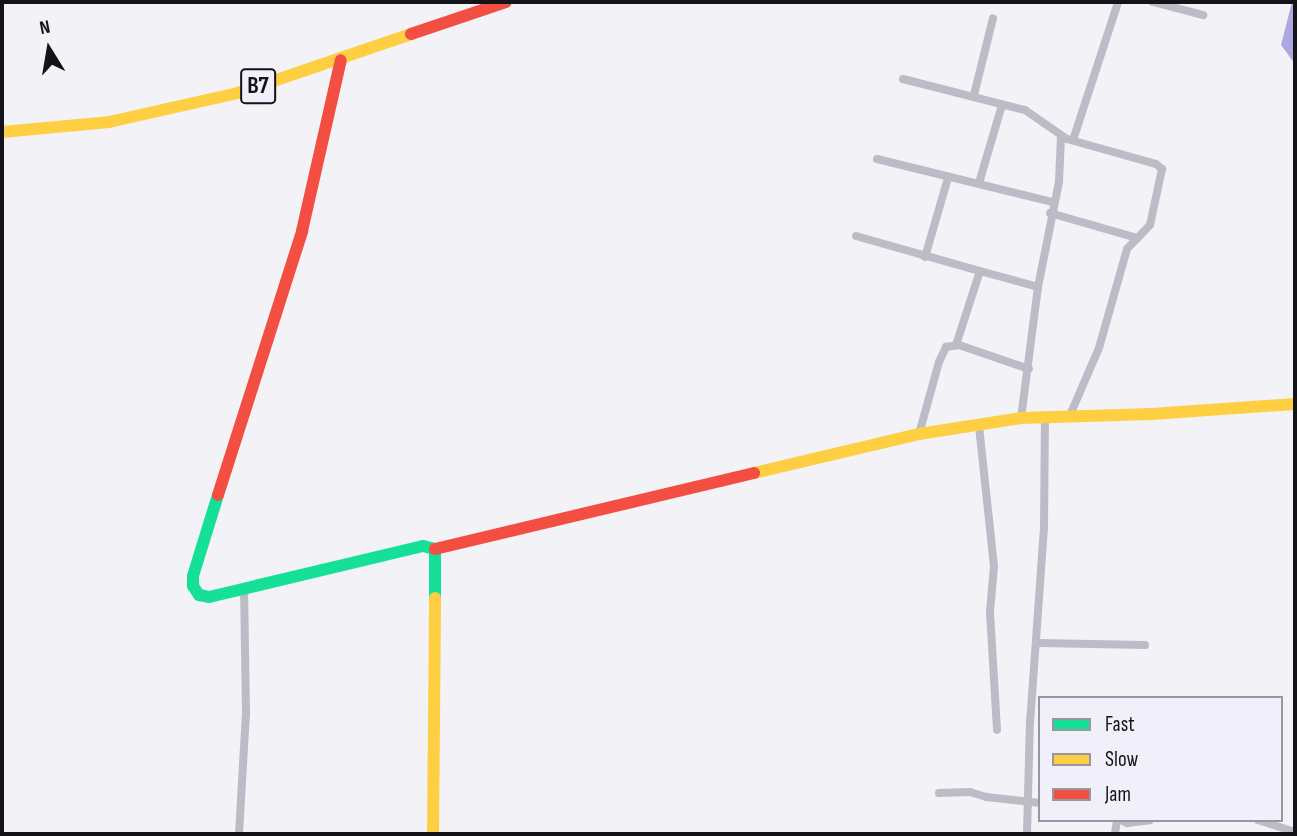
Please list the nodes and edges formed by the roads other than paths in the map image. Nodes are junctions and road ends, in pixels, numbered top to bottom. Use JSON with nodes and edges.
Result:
{"nodes":[{"id":1,"x":506,"y":2,"type":"edge"},
{"id":2,"x":1118,"y":2,"type":"edge"},
{"id":3,"x":1153,"y":2,"type":"edge"},
{"id":4,"x":1203,"y":15,"type":"dead end"},
{"id":5,"x":993,"y":18,"type":"dead end"},
{"id":6,"x":341,"y":60,"type":"junction"},
{"id":7,"x":903,"y":79,"type":"dead end"},
{"id":8,"x":974,"y":96,"type":"junction"},
{"id":9,"x":1002,"y":105,"type":"junction"},
{"id":10,"x":2,"y":132,"type":"edge"},
{"id":11,"x":1061,"y":137,"type":"junction"},
{"id":12,"x":1073,"y":140,"type":"junction"},
{"id":13,"x":877,"y":159,"type":"dead end"},
{"id":14,"x":948,"y":178,"type":"junction"},
{"id":15,"x":979,"y":183,"type":"junction"},
{"id":16,"x":1052,"y":202,"type":"junction"},
{"id":17,"x":1050,"y":214,"type":"junction"},
{"id":18,"x":856,"y":236,"type":"dead end"},
{"id":19,"x":1137,"y":238,"type":"junction"},
{"id":20,"x":925,"y":257,"type":"junction"},
{"id":21,"x":980,"y":271,"type":"junction"},
{"id":22,"x":1038,"y":287,"type":"junction"},
{"id":23,"x":956,"y":345,"type":"junction"},
{"id":24,"x":1029,"y":369,"type":"junction"},
{"id":25,"x":1295,"y":404,"type":"edge"},
{"id":26,"x":1070,"y":415,"type":"junction"},
{"id":27,"x":1045,"y":416,"type":"junction"},
{"id":28,"x":1021,"y":418,"type":"junction"},
{"id":29,"x":979,"y":426,"type":"junction"},
{"id":30,"x":919,"y":434,"type":"junction"},
{"id":31,"x":435,"y":550,"type":"junction"},
{"id":32,"x":244,"y":590,"type":"junction"},
{"id":33,"x":1038,"y":643,"type":"junction"},
{"id":34,"x":1145,"y":645,"type":"dead end"},
{"id":35,"x":1035,"y":723,"type":"edge"},
{"id":36,"x":997,"y":730,"type":"dead end"},
{"id":37,"x":939,"y":793,"type":"dead end"},
{"id":38,"x":1029,"y":801,"type":"junction"},
{"id":39,"x":1038,"y":803,"type":"edge"},
{"id":40,"x":1264,"y":822,"type":"edge"},
{"id":41,"x":1295,"y":832,"type":"edge"},
{"id":42,"x":239,"y":834,"type":"edge"},
{"id":43,"x":433,"y":834,"type":"edge"},
{"id":44,"x":1027,"y":834,"type":"edge"}],
"edges":[{"from":1,"to":6,"type":"main road","number":"B7"},
{"from":2,"to":12,"type":"street"},
{"from":3,"to":4,"type":"street"},
{"from":5,"to":8,"type":"street"},
{"from":6,"to":10,"type":"main road","number":"B7"},
{"from":6,"to":32,"type":"main road"},
{"from":7,"to":8,"type":"street"},
{"from":8,"to":9,"type":"street"},
{"from":9,"to":11,"type":"street"},
{"from":9,"to":15,"type":"street"},
{"from":11,"to":12,"type":"street"},
{"from":11,"to":16,"type":"street"},
{"from":12,"to":19,"type":"street"},
{"from":13,"to":14,"type":"street"},
{"from":14,"to":15,"type":"street"},
{"from":14,"to":20,"type":"street"},
{"from":15,"to":16,"type":"street"},
{"from":16,"to":17,"type":"street"},
{"from":17,"to":19,"type":"street"},
{"from":17,"to":22,"type":"street"},
{"from":18,"to":20,"type":"street"},
{"from":19,"to":26,"type":"street"},
{"from":20,"to":21,"type":"street"},
{"from":21,"to":22,"type":"street"},
{"from":21,"to":23,"type":"street"},
{"from":22,"to":24,"type":"street"},
{"from":23,"to":24,"type":"street"},
{"from":23,"to":30,"type":"street"},
{"from":24,"to":28,"type":"street"},
{"from":25,"to":26,"type":"main road"},
{"from":26,"to":27,"type":"main road"},
{"from":27,"to":28,"type":"main road"},
{"from":27,"to":33,"type":"street"},
{"from":28,"to":29,"type":"main road"},
{"from":29,"to":30,"type":"main road"},
{"from":29,"to":36,"type":"street"},
{"from":30,"to":31,"type":"main road"},
{"from":31,"to":32,"type":"main road"},
{"from":31,"to":43,"type":"main road"},
{"from":32,"to":42,"type":"street"},
{"from":33,"to":34,"type":"street"},
{"from":33,"to":35,"type":"street"},
{"from":35,"to":38,"type":"street"},
{"from":37,"to":38,"type":"street"},
{"from":38,"to":39,"type":"street"},
{"from":38,"to":44,"type":"street"},
{"from":40,"to":41,"type":"street"}]}
